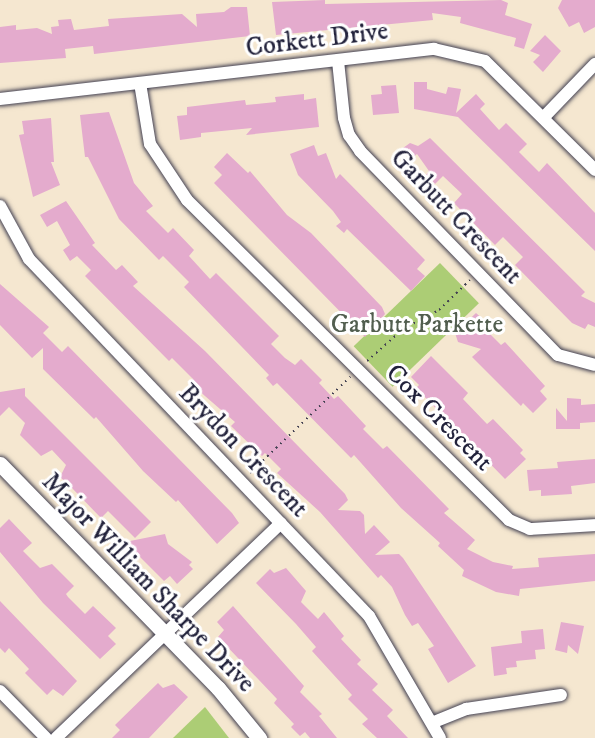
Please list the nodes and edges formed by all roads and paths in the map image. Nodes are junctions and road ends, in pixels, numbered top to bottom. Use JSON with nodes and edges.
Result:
{"nodes":[{"id":1,"x":338,"y":61,"type":"junction"},
{"id":2,"x":595,"y":64,"type":"edge"},
{"id":3,"x":140,"y":83,"type":"junction"},
{"id":4,"x":0,"y":99,"type":"edge"},
{"id":5,"x":544,"y":117,"type":"junction"},
{"id":6,"x":595,"y":170,"type":"edge"},
{"id":7,"x":0,"y":206,"type":"edge"},
{"id":8,"x":595,"y":365,"type":"edge"},
{"id":9,"x":0,"y":464,"type":"edge"},
{"id":10,"x":281,"y":523,"type":"junction"},
{"id":11,"x":595,"y":525,"type":"edge"},
{"id":12,"x":166,"y":634,"type":"junction"},
{"id":13,"x":0,"y":691,"type":"edge"},
{"id":14,"x":561,"y":695,"type":"dead end"},
{"id":15,"x":434,"y":722,"type":"junction"},
{"id":16,"x":46,"y":738,"type":"edge"},
{"id":17,"x":56,"y":738,"type":"edge"},
{"id":18,"x":259,"y":738,"type":"edge"},
{"id":19,"x":440,"y":738,"type":"edge"}],
"edges":[{"from":1,"to":3,"type":"street","name":"Corkett Drive"},
{"from":1,"to":5,"type":"street","name":"Corkett Drive"},
{"from":1,"to":8,"type":"street","name":"Garbutt Crescent"},
{"from":2,"to":5,"type":"street"},
{"from":3,"to":4,"type":"street","name":"Corkett Drive"},
{"from":3,"to":11,"type":"street","name":"Cox Crescent"},
{"from":5,"to":6,"type":"street","name":"Corkett Drive"},
{"from":7,"to":10,"type":"street","name":"Brydon Crescent"},
{"from":9,"to":12,"type":"street","name":"Major William Sharpe Drive"},
{"from":10,"to":12,"type":"street"},
{"from":10,"to":15,"type":"street","name":"Brydon Crescent"},
{"from":12,"to":17,"type":"street"},
{"from":12,"to":18,"type":"street","name":"Major William Sharpe Drive"},
{"from":13,"to":16,"type":"street"},
{"from":14,"to":15,"type":"street"},
{"from":15,"to":19,"type":"street","name":"Brydon Crescent"}]}
